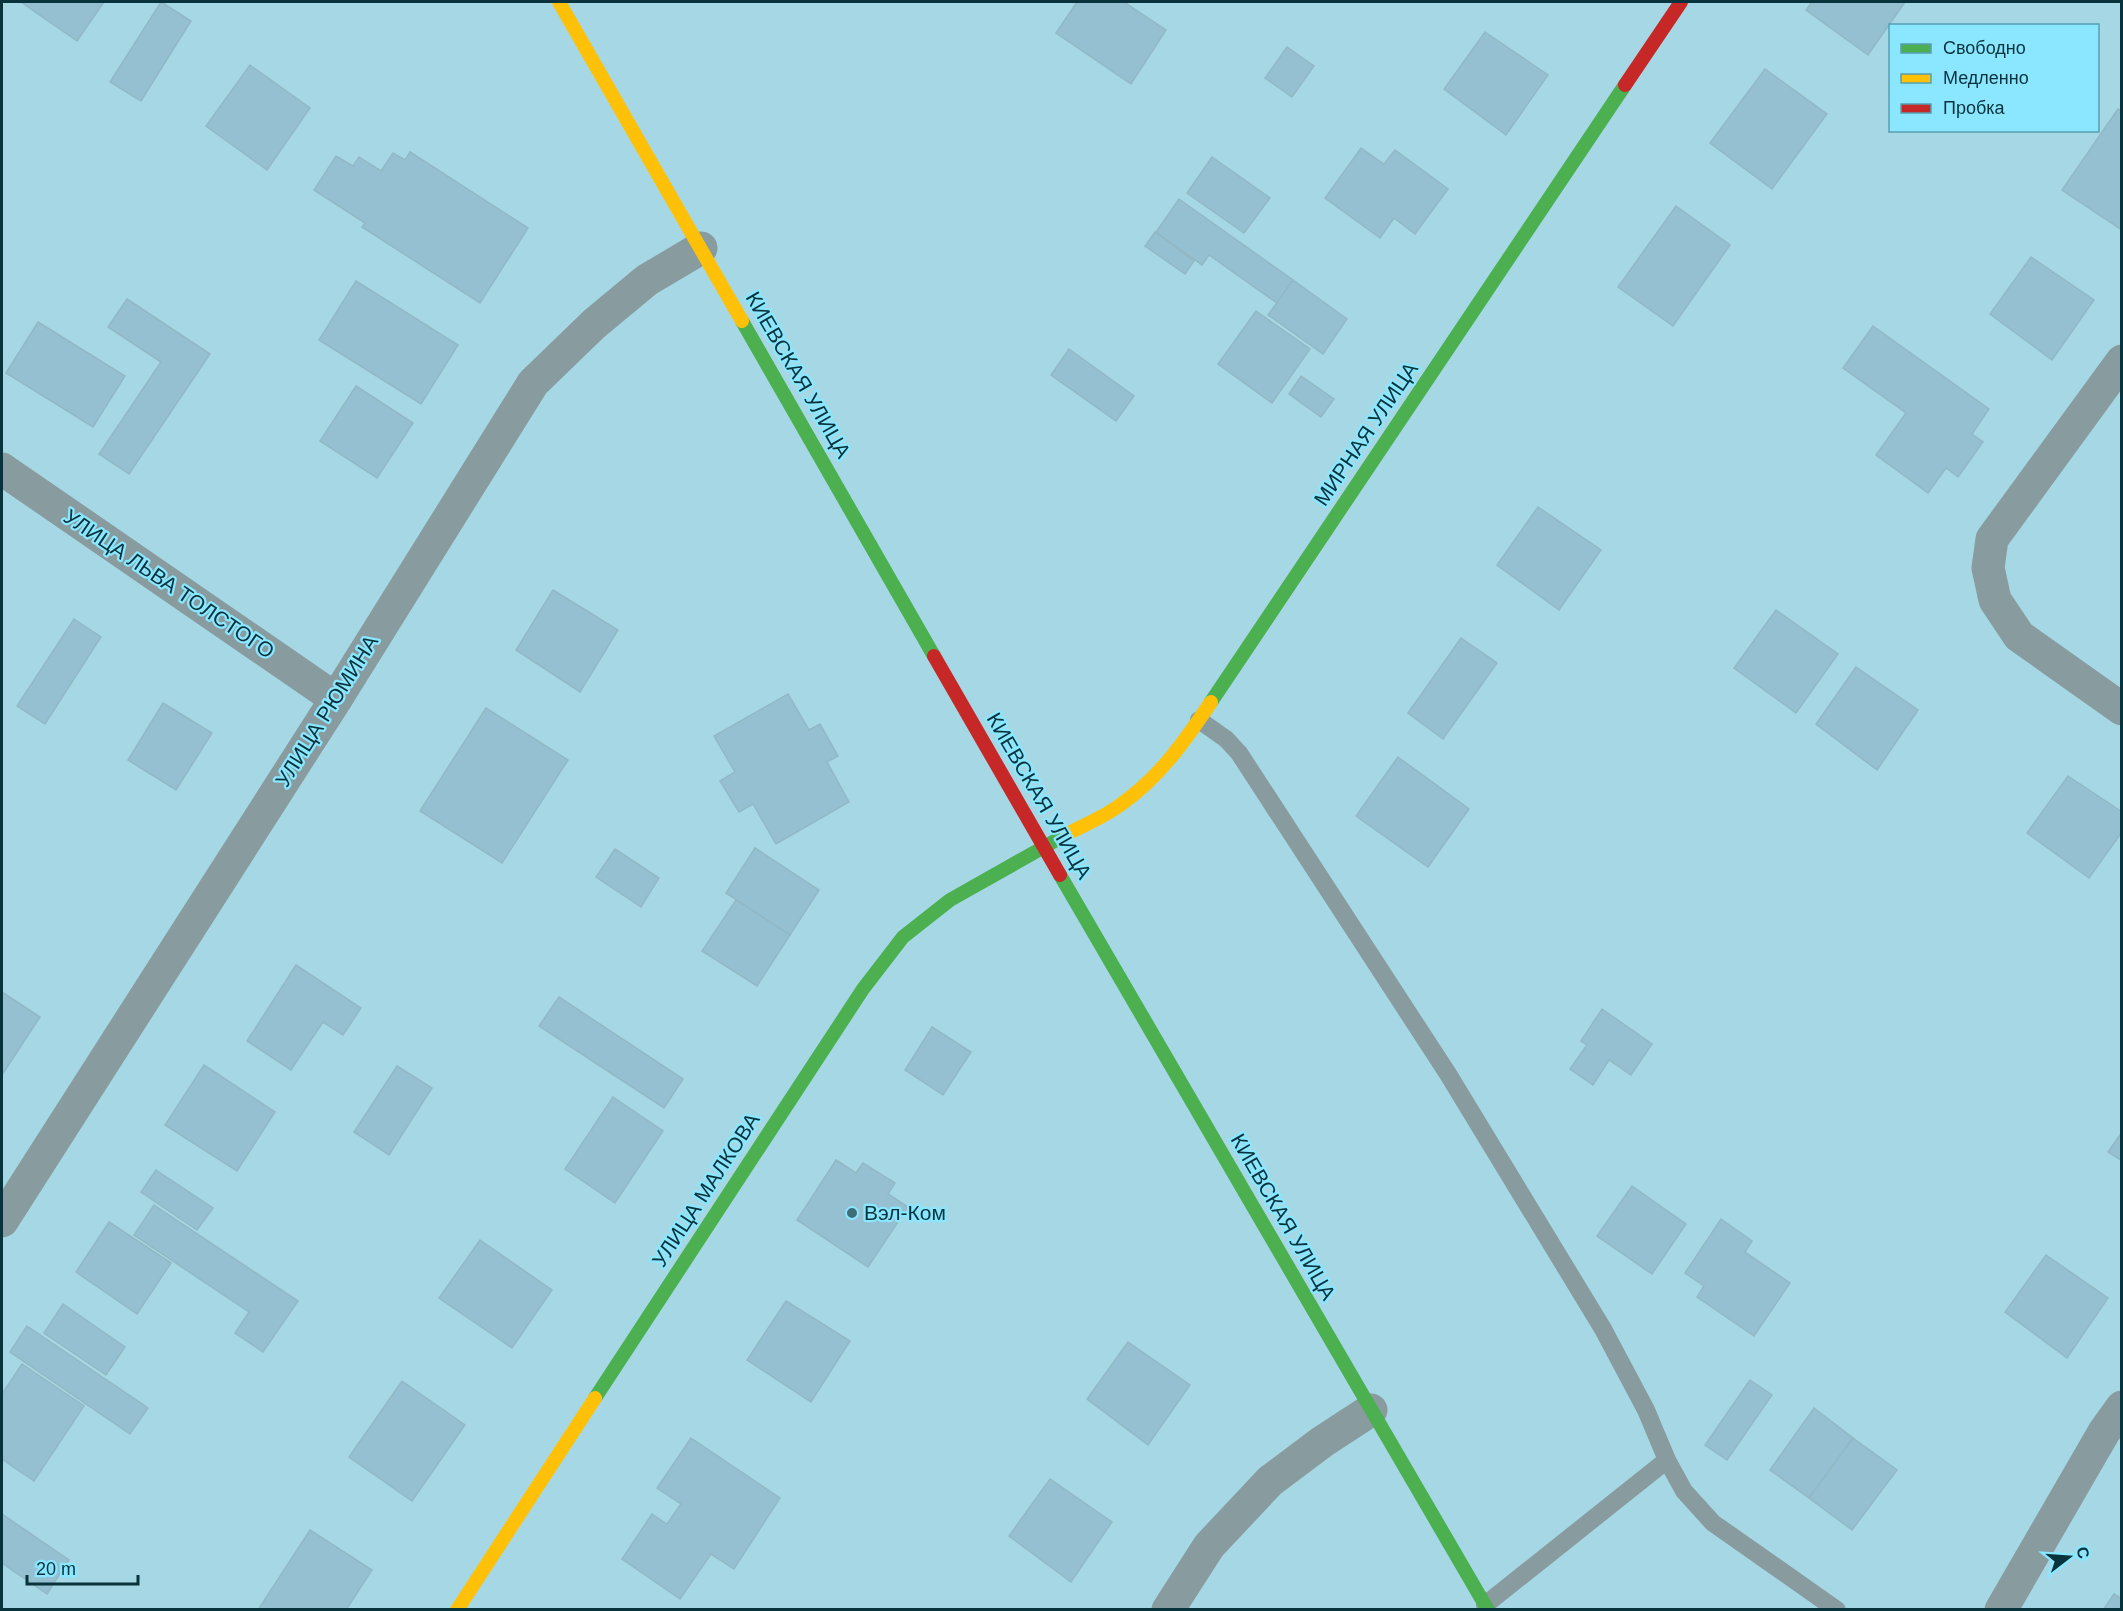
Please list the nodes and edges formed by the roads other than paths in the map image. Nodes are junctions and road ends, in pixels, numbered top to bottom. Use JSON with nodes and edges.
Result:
{"nodes":[{"id":1,"x":559,"y":2,"type":"edge"},
{"id":2,"x":1682,"y":2,"type":"edge"},
{"id":3,"x":701,"y":248,"type":"junction"},
{"id":4,"x":2121,"y":361,"type":"edge"},
{"id":5,"x":2,"y":469,"type":"edge"},
{"id":6,"x":336,"y":699,"type":"junction"},
{"id":7,"x":2121,"y":709,"type":"edge"},
{"id":8,"x":1199,"y":720,"type":"junction"},
{"id":9,"x":1044,"y":847,"type":"junction"},
{"id":10,"x":2,"y":1221,"type":"edge"},
{"id":11,"x":2121,"y":1407,"type":"edge"},
{"id":12,"x":1371,"y":1410,"type":"junction"},
{"id":13,"x":1667,"y":1460,"type":"junction"},
{"id":14,"x":1486,"y":1607,"type":"edge"},
{"id":15,"x":457,"y":1610,"type":"edge"},
{"id":16,"x":1168,"y":1610,"type":"edge"},
{"id":17,"x":1837,"y":1610,"type":"edge"},
{"id":18,"x":2001,"y":1610,"type":"edge"}],
"edges":[{"from":1,"to":3,"type":"street","name":"КИЕВСКАЯ УЛИЦА"},
{"from":2,"to":8,"type":"street","name":"МИРНАЯ УЛИЦА"},
{"from":3,"to":6,"type":"street","name":"УЛИЦА РЮМИНА"},
{"from":3,"to":9,"type":"street","name":"КИЕВСКАЯ УЛИЦА"},
{"from":4,"to":7,"type":"street"},
{"from":5,"to":6,"type":"street","name":"УЛИЦА ЛЬВА ТОЛСТОГО"},
{"from":6,"to":10,"type":"street","name":"УЛИЦА РЮМИНА"},
{"from":8,"to":9,"type":"street","name":"МИРНАЯ УЛИЦА"},
{"from":8,"to":13,"type":"lane"},
{"from":9,"to":12,"type":"street","name":"КИЕВСКАЯ УЛИЦА"},
{"from":9,"to":15,"type":"street","name":"УЛИЦА МАЛКОВА"},
{"from":11,"to":18,"type":"street"},
{"from":12,"to":14,"type":"street","name":"КИЕВСКАЯ УЛИЦА"},
{"from":12,"to":16,"type":"street"},
{"from":13,"to":14,"type":"lane"},
{"from":13,"to":17,"type":"lane"}]}
